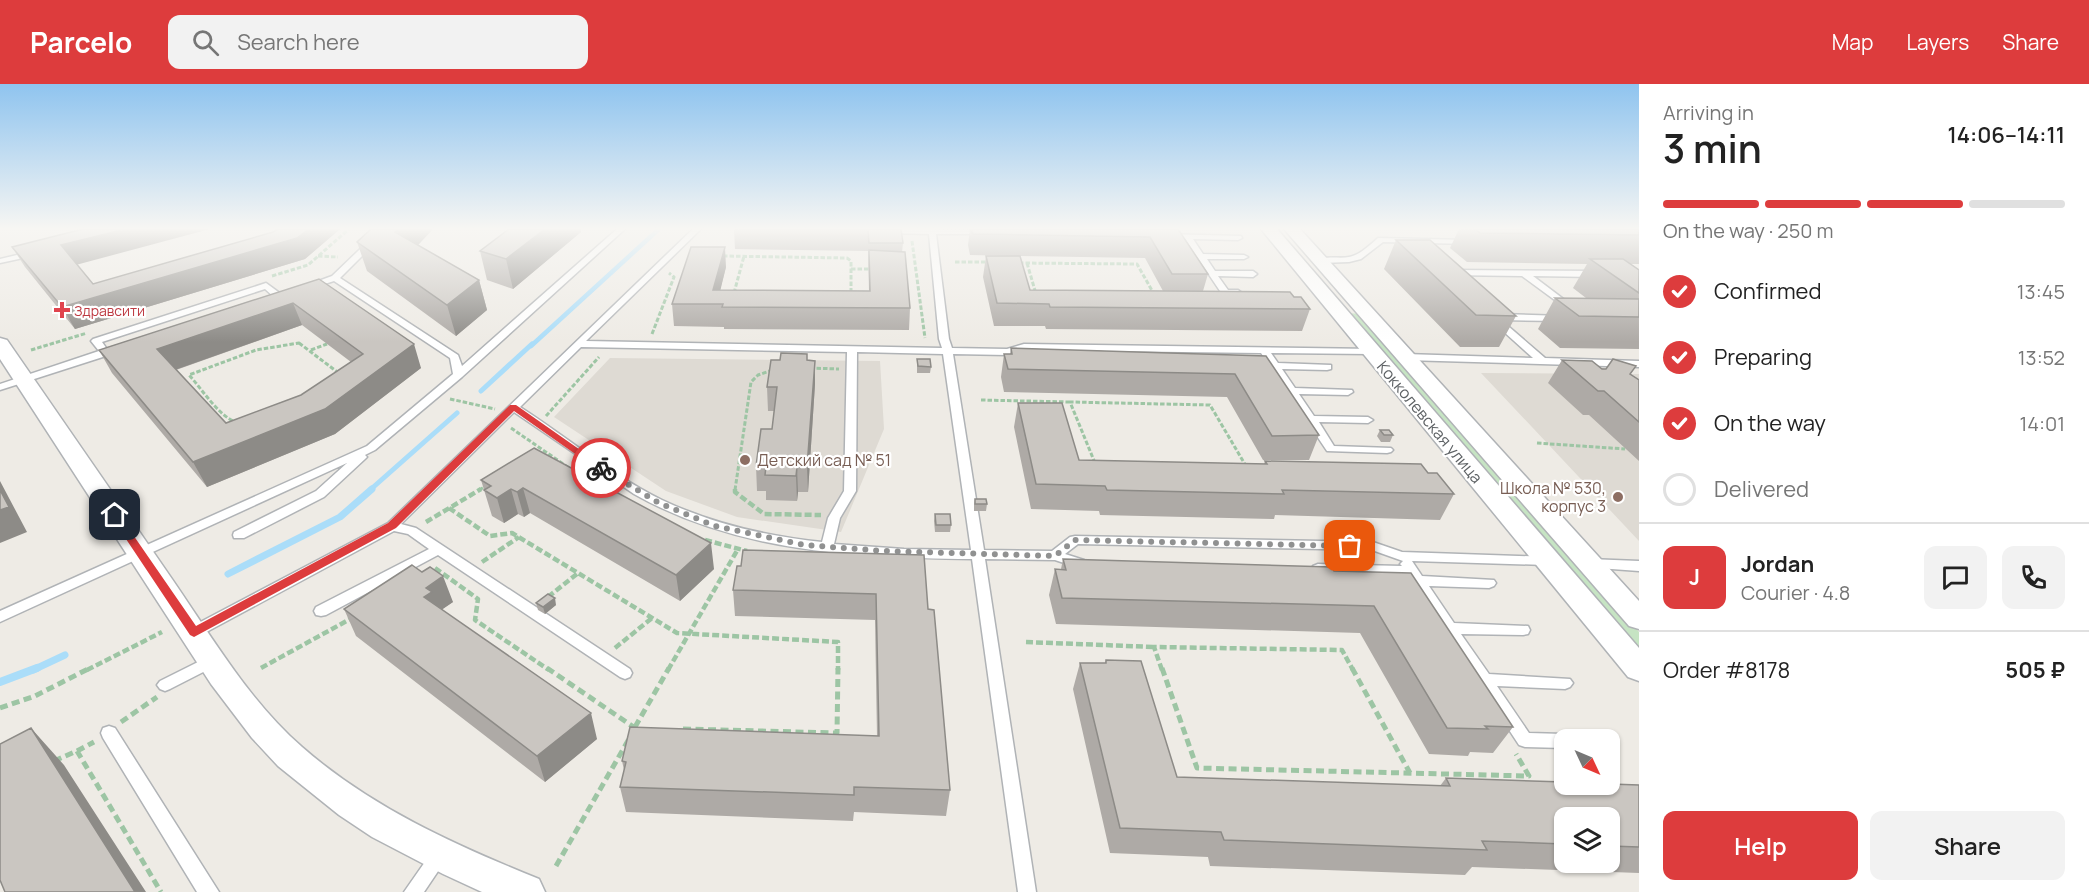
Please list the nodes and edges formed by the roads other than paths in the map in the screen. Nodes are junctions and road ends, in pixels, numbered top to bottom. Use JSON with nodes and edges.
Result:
{"nodes":[{"id":1,"x":347,"y":267,"type":"edge"},
{"id":2,"x":579,"y":267,"type":"edge"},
{"id":3,"x":657,"y":267,"type":"edge"},
{"id":4,"x":936,"y":267,"type":"edge"},
{"id":5,"x":1208,"y":267,"type":"edge"},
{"id":6,"x":1300,"y":267,"type":"edge"},
{"id":7,"x":1325,"y":267,"type":"edge"},
{"id":8,"x":1212,"y":273,"type":"junction"},
{"id":9,"x":1523,"y":273,"type":"junction"},
{"id":10,"x":1253,"y":274,"type":"dead end"},
{"id":11,"x":1611,"y":274,"type":"edge"},
{"id":12,"x":335,"y":278,"type":"junction"},
{"id":13,"x":1457,"y":287,"type":"edge"},
{"id":14,"x":301,"y":289,"type":"edge"},
{"id":15,"x":290,"y":293,"type":"edge"},
{"id":16,"x":1247,"y":293,"type":"edge"},
{"id":17,"x":278,"y":296,"type":"junction"},
{"id":18,"x":268,"y":300,"type":"edge"},
{"id":19,"x":1334,"y":307,"type":"junction"},
{"id":20,"x":1361,"y":308,"type":"junction"},
{"id":21,"x":0,"y":344,"type":"edge"},
{"id":22,"x":578,"y":344,"type":"junction"},
{"id":23,"x":127,"y":346,"type":"edge"},
{"id":24,"x":852,"y":350,"type":"junction"},
{"id":25,"x":948,"y":351,"type":"junction"},
{"id":26,"x":1265,"y":351,"type":"junction"},
{"id":27,"x":1371,"y":351,"type":"junction"},
{"id":28,"x":1007,"y":352,"type":"junction"},
{"id":29,"x":106,"y":353,"type":"junction"},
{"id":30,"x":1405,"y":357,"type":"junction"},
{"id":31,"x":1019,"y":359,"type":"edge"},
{"id":32,"x":1542,"y":361,"type":"junction"},
{"id":33,"x":1270,"y":364,"type":"junction"},
{"id":34,"x":1639,"y":364,"type":"edge"},
{"id":35,"x":1327,"y":367,"type":"dead end"},
{"id":36,"x":458,"y":375,"type":"junction"},
{"id":37,"x":12,"y":383,"type":"edge"},
{"id":38,"x":1293,"y":391,"type":"junction"},
{"id":39,"x":1348,"y":392,"type":"dead end"},
{"id":40,"x":511,"y":409,"type":"junction"},
{"id":41,"x":1311,"y":419,"type":"junction"},
{"id":42,"x":1368,"y":420,"type":"dead end"},
{"id":43,"x":371,"y":448,"type":"junction"},
{"id":44,"x":1388,"y":450,"type":"dead end"},
{"id":45,"x":392,"y":526,"type":"junction"},
{"id":46,"x":239,"y":535,"type":"dead end"},
{"id":47,"x":827,"y":547,"type":"junction"},
{"id":48,"x":439,"y":549,"type":"junction"},
{"id":49,"x":141,"y":554,"type":"junction"},
{"id":50,"x":977,"y":554,"type":"junction"},
{"id":51,"x":1055,"y":556,"type":"junction"},
{"id":52,"x":1401,"y":556,"type":"junction"},
{"id":53,"x":1547,"y":560,"type":"junction"},
{"id":54,"x":1089,"y":563,"type":"edge"},
{"id":55,"x":1589,"y":564,"type":"junction"},
{"id":56,"x":1639,"y":566,"type":"edge"},
{"id":57,"x":1304,"y":568,"type":"edge"},
{"id":58,"x":1415,"y":576,"type":"junction"},
{"id":59,"x":1489,"y":583,"type":"dead end"},
{"id":60,"x":321,"y":611,"type":"dead end"},
{"id":61,"x":0,"y":617,"type":"edge"},
{"id":62,"x":1639,"y":619,"type":"edge"},
{"id":63,"x":1450,"y":628,"type":"junction"},
{"id":64,"x":1523,"y":630,"type":"dead end"},
{"id":65,"x":194,"y":632,"type":"junction"},
{"id":66,"x":213,"y":660,"type":"junction"},
{"id":67,"x":1639,"y":669,"type":"edge"},
{"id":68,"x":625,"y":673,"type":"dead end"},
{"id":69,"x":1485,"y":680,"type":"junction"},
{"id":70,"x":1565,"y":683,"type":"dead end"},
{"id":71,"x":165,"y":685,"type":"road end"},
{"id":72,"x":109,"y":733,"type":"road end"},
{"id":73,"x":1554,"y":741,"type":"edge"},
{"id":74,"x":440,"y":855,"type":"junction"},
{"id":75,"x":210,"y":892,"type":"edge"},
{"id":76,"x":413,"y":892,"type":"edge"},
{"id":77,"x":526,"y":892,"type":"edge"},
{"id":78,"x":1027,"y":892,"type":"edge"}],
"edges":[{"from":1,"to":12,"type":"lane"},
{"from":2,"to":36,"type":"lane"},
{"from":3,"to":22,"type":"lane"},
{"from":4,"to":25,"type":"lane"},
{"from":5,"to":8,"type":"lane"},
{"from":6,"to":19,"type":"street","name":"Кокколевская улица"},
{"from":7,"to":20,"type":"street","name":"Кокколевская улица"},
{"from":8,"to":10,"type":"lane"},
{"from":8,"to":16,"type":"lane"},
{"from":9,"to":11,"type":"lane"},
{"from":9,"to":13,"type":"lane"},
{"from":9,"to":32,"type":"lane"},
{"from":12,"to":14,"type":"lane"},
{"from":12,"to":36,"type":"lane"},
{"from":15,"to":17,"type":"lane"},
{"from":17,"to":18,"type":"lane"},
{"from":17,"to":29,"type":"lane"},
{"from":19,"to":20,"type":"street"},
{"from":19,"to":27,"type":"street","name":"Кокколевская улица"},
{"from":20,"to":30,"type":"street","name":"Кокколевская улица"},
{"from":21,"to":37,"type":"street"},
{"from":22,"to":24,"type":"lane"},
{"from":22,"to":40,"type":"lane"},
{"from":23,"to":29,"type":"lane"},
{"from":24,"to":25,"type":"lane"},
{"from":24,"to":47,"type":"lane"},
{"from":25,"to":28,"type":"lane"},
{"from":25,"to":50,"type":"lane"},
{"from":26,"to":27,"type":"lane"},
{"from":26,"to":28,"type":"lane"},
{"from":26,"to":33,"type":"lane"},
{"from":27,"to":53,"type":"street","name":"Кокколевская улица"},
{"from":28,"to":31,"type":"lane"},
{"from":29,"to":37,"type":"lane"},
{"from":30,"to":32,"type":"lane"},
{"from":30,"to":55,"type":"street","name":"Кокколевская улица"},
{"from":32,"to":34,"type":"lane"},
{"from":33,"to":35,"type":"lane"},
{"from":33,"to":38,"type":"lane"},
{"from":36,"to":43,"type":"lane"},
{"from":37,"to":49,"type":"street"},
{"from":38,"to":39,"type":"lane"},
{"from":38,"to":41,"type":"lane"},
{"from":40,"to":45,"type":"lane"},
{"from":40,"to":47,"type":"lane"},
{"from":41,"to":42,"type":"lane"},
{"from":41,"to":44,"type":"lane"},
{"from":43,"to":46,"type":"lane"},
{"from":43,"to":49,"type":"lane"},
{"from":45,"to":48,"type":"lane"},
{"from":45,"to":65,"type":"lane"},
{"from":47,"to":50,"type":"lane"},
{"from":48,"to":60,"type":"lane"},
{"from":48,"to":68,"type":"lane"},
{"from":49,"to":61,"type":"lane"},
{"from":49,"to":65,"type":"street"},
{"from":50,"to":51,"type":"lane"},
{"from":50,"to":78,"type":"lane"},
{"from":51,"to":52,"type":"lane"},
{"from":51,"to":54,"type":"lane"},
{"from":52,"to":53,"type":"lane"},
{"from":52,"to":58,"type":"lane"},
{"from":53,"to":67,"type":"street","name":"Кокколевская улица"},
{"from":55,"to":56,"type":"lane"},
{"from":55,"to":62,"type":"street","name":"Кокколевская улица"},
{"from":57,"to":58,"type":"lane"},
{"from":58,"to":59,"type":"lane"},
{"from":58,"to":63,"type":"lane"},
{"from":63,"to":64,"type":"lane"},
{"from":63,"to":69,"type":"lane"},
{"from":65,"to":66,"type":"street"},
{"from":66,"to":71,"type":"lane"},
{"from":66,"to":74,"type":"street"},
{"from":69,"to":70,"type":"lane"},
{"from":69,"to":73,"type":"lane"},
{"from":72,"to":75,"type":"lane"},
{"from":74,"to":76,"type":"lane"},
{"from":74,"to":77,"type":"street"}]}
